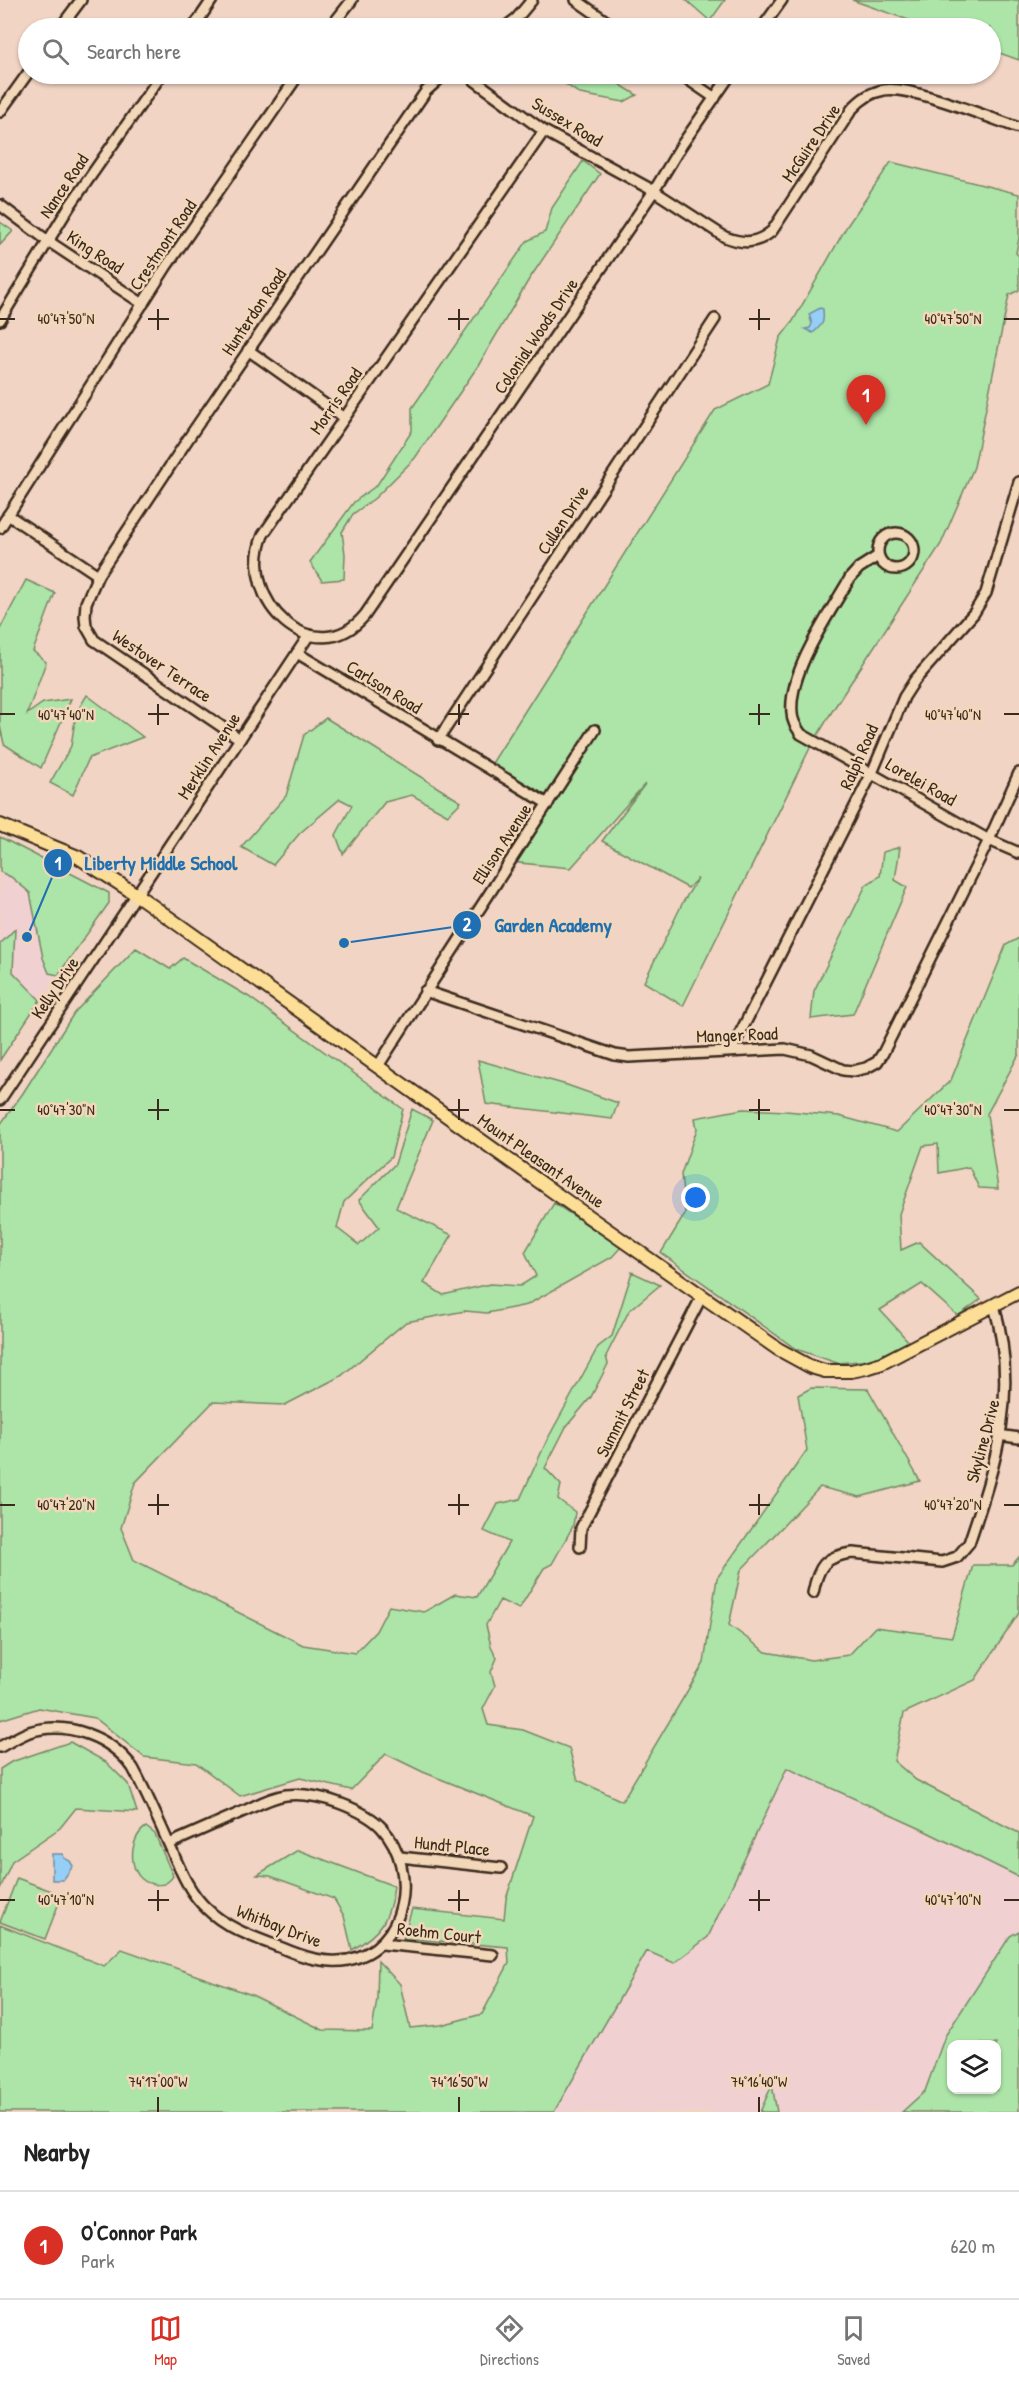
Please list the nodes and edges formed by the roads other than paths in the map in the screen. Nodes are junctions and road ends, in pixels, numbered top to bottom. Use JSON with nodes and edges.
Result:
{"nodes":[{"id":1,"x":81,"y":0,"type":"edge"},
{"id":2,"x":212,"y":0,"type":"edge"},
{"id":3,"x":352,"y":0,"type":"edge"},
{"id":4,"x":532,"y":0,"type":"edge"},
{"id":5,"x":576,"y":0,"type":"edge"},
{"id":6,"x":782,"y":0,"type":"edge"},
{"id":7,"x":68,"y":18,"type":"edge"},
{"id":8,"x":200,"y":18,"type":"edge"},
{"id":9,"x":338,"y":18,"type":"edge"},
{"id":10,"x":517,"y":18,"type":"edge"},
{"id":11,"x":602,"y":18,"type":"edge"},
{"id":12,"x":769,"y":18,"type":"edge"},
{"id":13,"x":20,"y":84,"type":"edge"},
{"id":14,"x":155,"y":84,"type":"edge"},
{"id":15,"x":292,"y":84,"type":"edge"},
{"id":16,"x":434,"y":84,"type":"edge"},
{"id":17,"x":480,"y":84,"type":"edge"},
{"id":18,"x":695,"y":84,"type":"edge"},
{"id":19,"x":724,"y":84,"type":"edge"},
{"id":20,"x":715,"y":98,"type":"junction"},
{"id":21,"x":0,"y":112,"type":"edge"},
{"id":22,"x":1019,"y":128,"type":"edge"},
{"id":23,"x":544,"y":131,"type":"junction"},
{"id":24,"x":654,"y":191,"type":"junction"},
{"id":25,"x":0,"y":206,"type":"edge"},
{"id":26,"x":48,"y":241,"type":"junction"},
{"id":27,"x":143,"y":304,"type":"junction"},
{"id":28,"x":715,"y":319,"type":"dead end"},
{"id":29,"x":0,"y":320,"type":"edge"},
{"id":30,"x":248,"y":350,"type":"junction"},
{"id":31,"x":344,"y":418,"type":"junction"},
{"id":32,"x":1019,"y":482,"type":"edge"},
{"id":33,"x":8,"y":515,"type":"junction"},
{"id":34,"x":0,"y":528,"type":"edge"},
{"id":35,"x":878,"y":556,"type":"junction"},
{"id":36,"x":98,"y":575,"type":"junction"},
{"id":37,"x":309,"y":635,"type":"junction"},
{"id":38,"x":297,"y":653,"type":"junction"},
{"id":39,"x":595,"y":730,"type":"dead end"},
{"id":40,"x":240,"y":739,"type":"junction"},
{"id":41,"x":438,"y":740,"type":"junction"},
{"id":42,"x":872,"y":773,"type":"junction"},
{"id":43,"x":1019,"y":773,"type":"edge"},
{"id":44,"x":548,"y":804,"type":"junction"},
{"id":45,"x":0,"y":825,"type":"edge"},
{"id":46,"x":989,"y":840,"type":"junction"},
{"id":47,"x":1019,"y":853,"type":"edge"},
{"id":48,"x":137,"y":895,"type":"junction"},
{"id":49,"x":425,"y":991,"type":"junction"},
{"id":50,"x":731,"y":1051,"type":"junction"},
{"id":51,"x":378,"y":1066,"type":"junction"},
{"id":52,"x":0,"y":1100,"type":"edge"},
{"id":53,"x":1019,"y":1292,"type":"edge"},
{"id":54,"x":702,"y":1296,"type":"junction"},
{"id":55,"x":994,"y":1305,"type":"junction"},
{"id":56,"x":1005,"y":1436,"type":"junction"},
{"id":57,"x":1019,"y":1438,"type":"edge"},
{"id":58,"x":580,"y":1547,"type":"dead end"},
{"id":59,"x":813,"y":1593,"type":"dead end"},
{"id":60,"x":0,"y":1747,"type":"edge"},
{"id":61,"x":169,"y":1844,"type":"junction"},
{"id":62,"x":400,"y":1857,"type":"junction"},
{"id":63,"x":501,"y":1868,"type":"dead end"},
{"id":64,"x":382,"y":1944,"type":"junction"},
{"id":65,"x":493,"y":1955,"type":"dead end"}],
"edges":[{"from":1,"to":7,"type":"street"},
{"from":2,"to":8,"type":"street"},
{"from":3,"to":9,"type":"street"},
{"from":4,"to":10,"type":"street"},
{"from":5,"to":11,"type":"street"},
{"from":6,"to":12,"type":"street"},
{"from":13,"to":21,"type":"street"},
{"from":14,"to":26,"type":"street","name":"Nance Road"},
{"from":15,"to":27,"type":"street","name":"Crestmont Road"},
{"from":16,"to":30,"type":"street","name":"Hunterdon Road"},
{"from":17,"to":23,"type":"street","name":"Sussex Road"},
{"from":18,"to":20,"type":"street"},
{"from":19,"to":20,"type":"street","name":"Colonial Woods Drive"},
{"from":20,"to":24,"type":"street","name":"Colonial Woods Drive"},
{"from":22,"to":24,"type":"street","name":"McGuire Drive"},
{"from":23,"to":24,"type":"street","name":"Sussex Road"},
{"from":23,"to":31,"type":"street","name":"Morris Road"},
{"from":24,"to":37,"type":"street","name":"Colonial Woods Drive"},
{"from":25,"to":26,"type":"street","name":"King Road"},
{"from":26,"to":27,"type":"street","name":"King Road"},
{"from":26,"to":29,"type":"street","name":"Nance Road"},
{"from":27,"to":33,"type":"street","name":"Crestmont Road"},
{"from":28,"to":41,"type":"street","name":"Cullen Drive"},
{"from":30,"to":31,"type":"street"},
{"from":30,"to":36,"type":"street","name":"Hunterdon Road"},
{"from":31,"to":37,"type":"street","name":"Morris Road"},
{"from":32,"to":42,"type":"street","name":"Ralph Road"},
{"from":33,"to":34,"type":"street","name":"Crestmont Road"},
{"from":33,"to":36,"type":"street"},
{"from":35,"to":35,"type":"street"},
{"from":35,"to":42,"type":"street","name":"Lorelei Road"},
{"from":36,"to":40,"type":"street","name":"Westover Terrace"},
{"from":37,"to":38,"type":"street","name":"Merklin Avenue"},
{"from":38,"to":40,"type":"street","name":"Merklin Avenue"},
{"from":38,"to":41,"type":"street","name":"Carlson Road"},
{"from":39,"to":44,"type":"street","name":"Ellison Avenue"},
{"from":40,"to":48,"type":"street","name":"Merklin Avenue"},
{"from":41,"to":44,"type":"street","name":"Carlson Road"},
{"from":42,"to":46,"type":"street","name":"Lorelei Road"},
{"from":42,"to":50,"type":"street","name":"Ralph Road"},
{"from":43,"to":46,"type":"street","name":"Manger Road"},
{"from":44,"to":49,"type":"street","name":"Ellison Avenue"},
{"from":45,"to":48,"type":"main road","name":"Mount Pleasant Avenue"},
{"from":46,"to":47,"type":"street","name":"Lorelei Road"},
{"from":46,"to":50,"type":"street","name":"Manger Road"},
{"from":48,"to":51,"type":"main road","name":"Mount Pleasant Avenue"},
{"from":48,"to":52,"type":"street","name":"Kelly Drive"},
{"from":49,"to":50,"type":"street","name":"Manger Road"},
{"from":49,"to":51,"type":"street","name":"Ellison Avenue"},
{"from":51,"to":54,"type":"main road","name":"Mount Pleasant Avenue"},
{"from":53,"to":55,"type":"main road","name":"Mount Pleasant Avenue"},
{"from":54,"to":55,"type":"main road","name":"Mount Pleasant Avenue"},
{"from":54,"to":58,"type":"street","name":"Summit Street"},
{"from":55,"to":56,"type":"street","name":"Skyline Drive"},
{"from":56,"to":57,"type":"street"},
{"from":56,"to":59,"type":"street","name":"Skyline Drive"},
{"from":60,"to":61,"type":"street","name":"Whitbay Drive"},
{"from":61,"to":62,"type":"street"},
{"from":61,"to":64,"type":"street","name":"Whitbay Drive"},
{"from":62,"to":63,"type":"street","name":"Hundt Place"},
{"from":62,"to":64,"type":"street"},
{"from":64,"to":65,"type":"street","name":"Roehm Court"}]}
